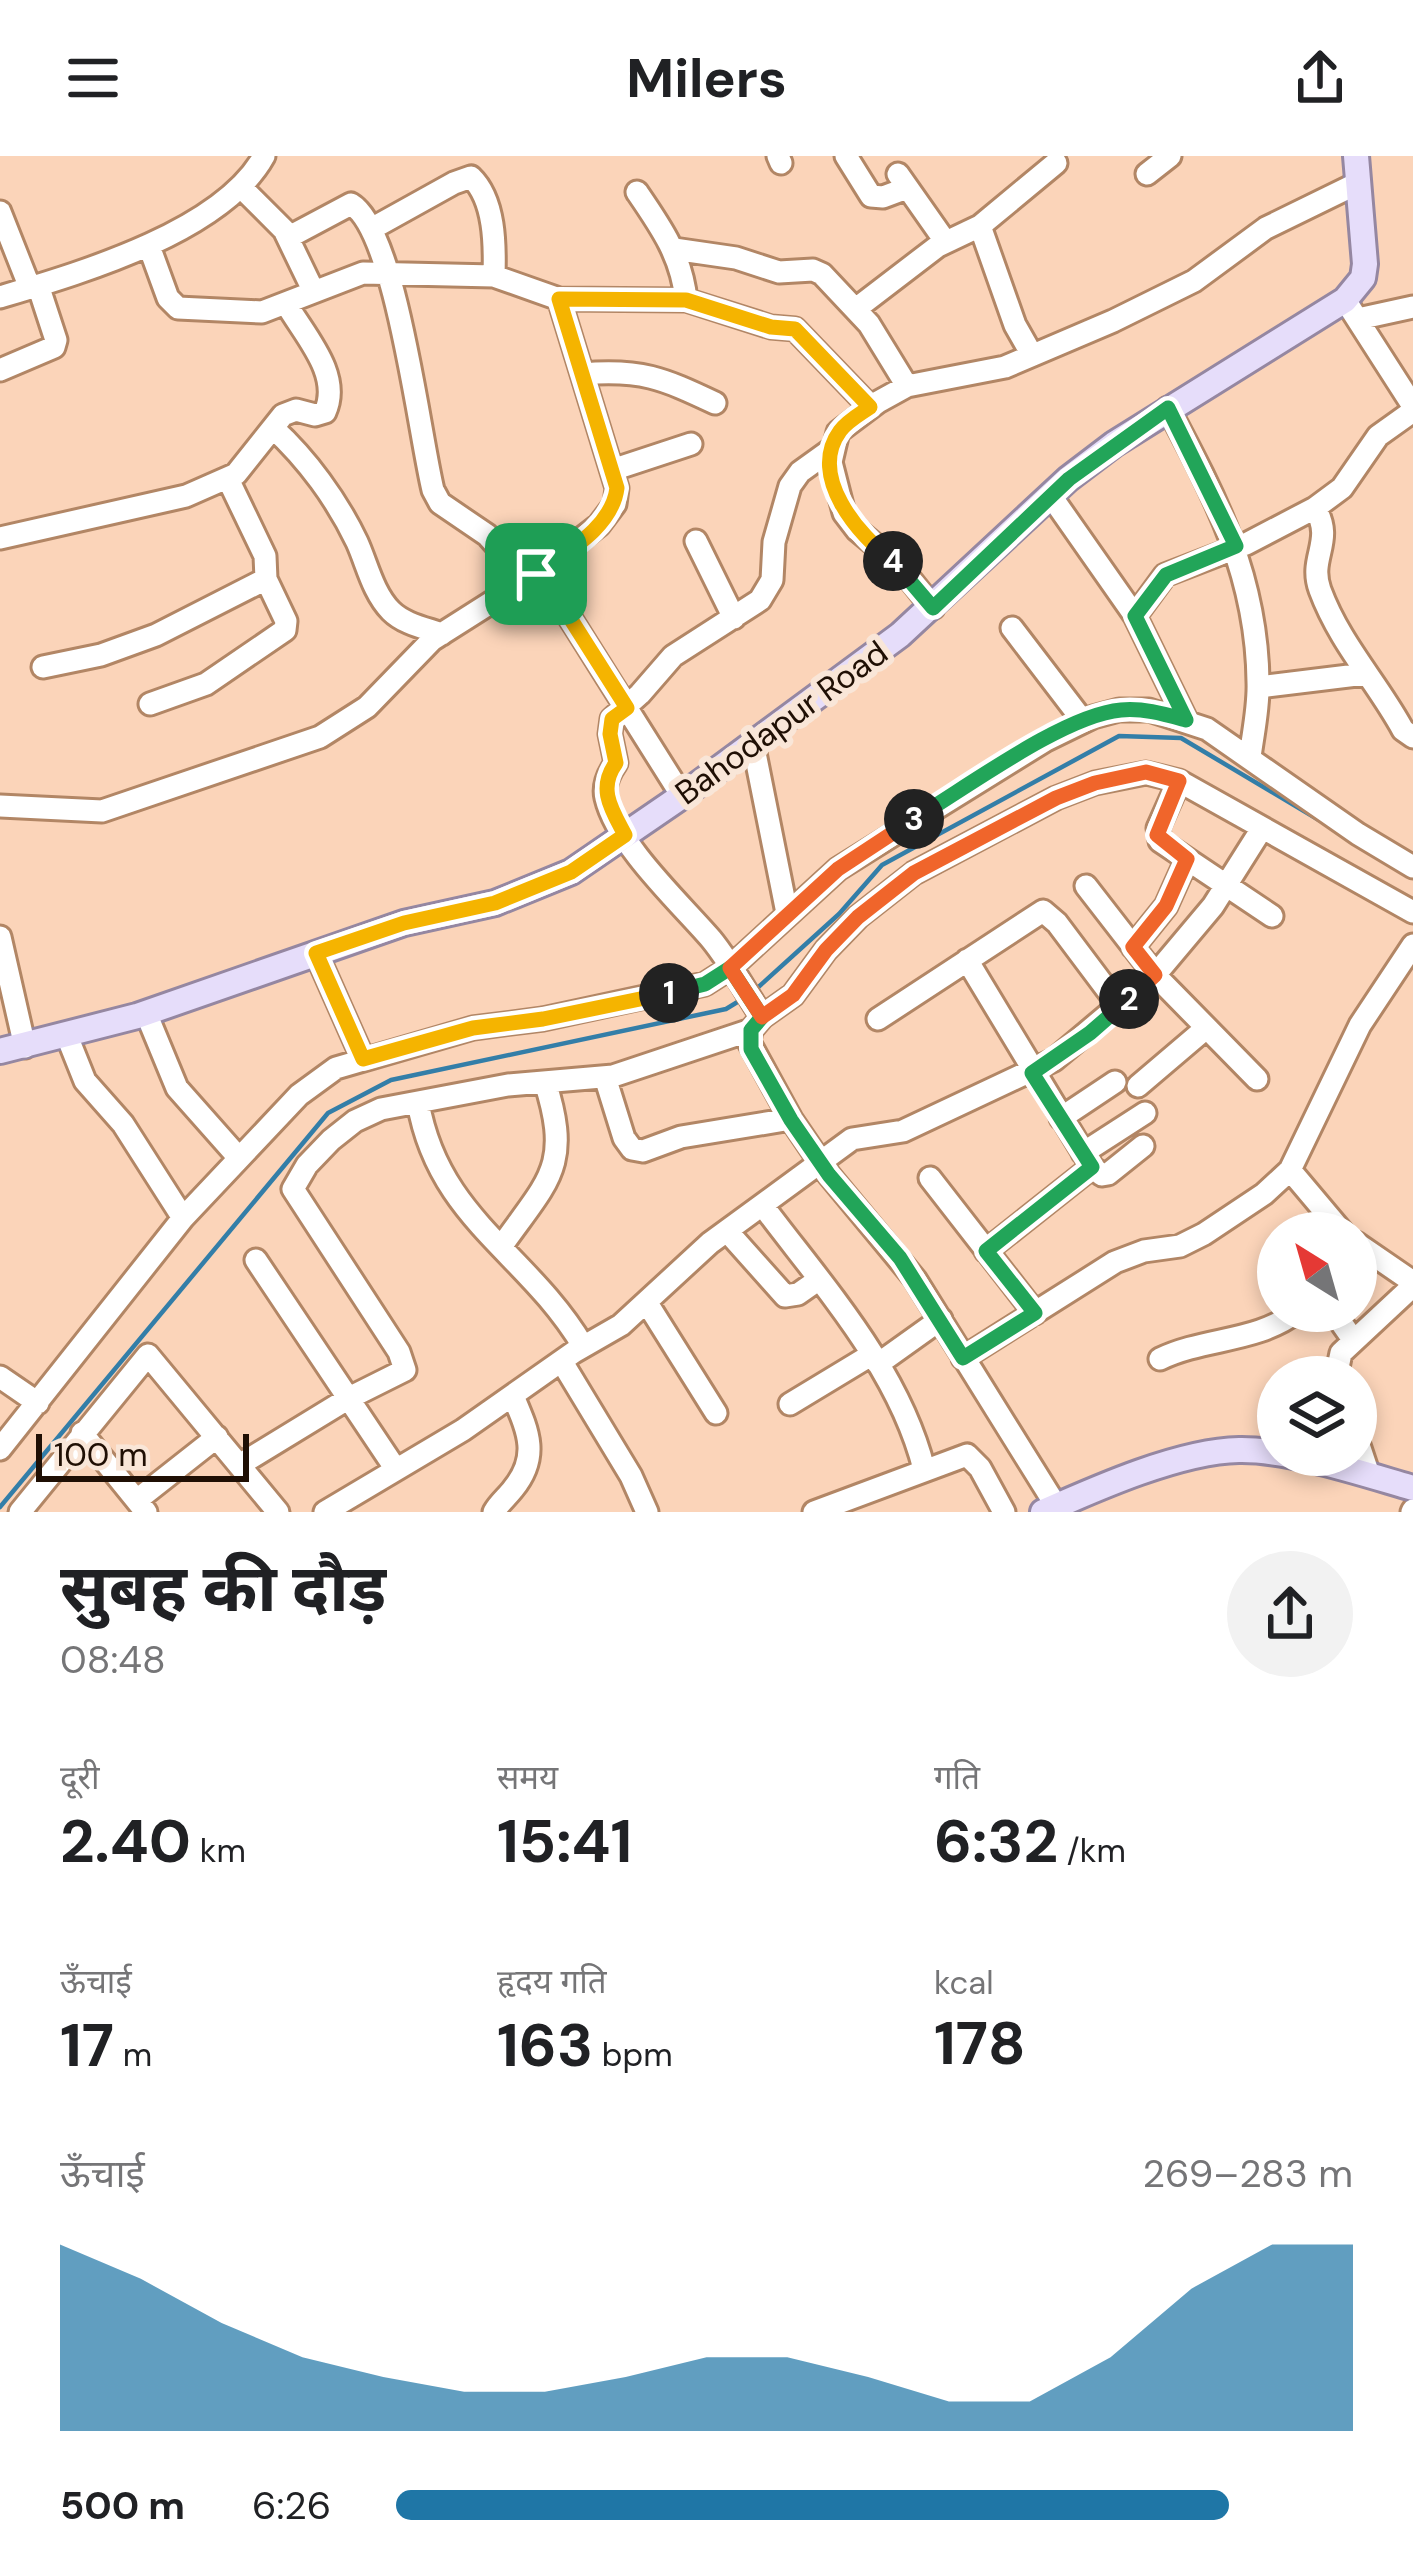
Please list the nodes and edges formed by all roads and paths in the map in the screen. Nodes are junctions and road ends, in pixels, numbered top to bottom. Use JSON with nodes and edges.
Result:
{"nodes":[{"id":1,"x":847,"y":156,"type":"edge"},
{"id":2,"x":1170,"y":156,"type":"edge"},
{"id":3,"x":1356,"y":156,"type":"edge"},
{"id":4,"x":257,"y":160,"type":"edge"},
{"id":5,"x":1056,"y":163,"type":"dead end"},
{"id":6,"x":1147,"y":174,"type":"dead end"},
{"id":7,"x":1356,"y":184,"type":"junction"},
{"id":8,"x":242,"y":188,"type":"junction"},
{"id":9,"x":637,"y":192,"type":"dead end"},
{"id":10,"x":0,"y":212,"type":"edge"},
{"id":11,"x":980,"y":226,"type":"junction"},
{"id":12,"x":373,"y":228,"type":"junction"},
{"id":13,"x":289,"y":238,"type":"junction"},
{"id":14,"x":945,"y":241,"type":"junction"},
{"id":15,"x":149,"y":246,"type":"junction"},
{"id":16,"x":674,"y":249,"type":"junction"},
{"id":17,"x":390,"y":275,"type":"junction"},
{"id":18,"x":494,"y":276,"type":"junction"},
{"id":19,"x":34,"y":286,"type":"junction"},
{"id":20,"x":313,"y":290,"type":"junction"},
{"id":21,"x":0,"y":296,"type":"edge"},
{"id":22,"x":559,"y":299,"type":"junction"},
{"id":23,"x":686,"y":300,"type":"junction"},
{"id":24,"x":287,"y":305,"type":"junction"},
{"id":25,"x":1413,"y":307,"type":"edge"},
{"id":26,"x":857,"y":308,"type":"junction"},
{"id":27,"x":1352,"y":309,"type":"junction"},
{"id":28,"x":1032,"y":356,"type":"junction"},
{"id":29,"x":0,"y":370,"type":"edge"},
{"id":30,"x":582,"y":374,"type":"junction"},
{"id":31,"x":907,"y":386,"type":"junction"},
{"id":32,"x":715,"y":403,"type":"dead end"},
{"id":33,"x":870,"y":407,"type":"junction"},
{"id":34,"x":1168,"y":408,"type":"junction"},
{"id":35,"x":1413,"y":408,"type":"edge"},
{"id":36,"x":273,"y":428,"type":"junction"},
{"id":37,"x":692,"y":444,"type":"dead end"},
{"id":38,"x":832,"y":449,"type":"junction"},
{"id":39,"x":612,"y":470,"type":"junction"},
{"id":40,"x":228,"y":479,"type":"junction"},
{"id":41,"x":1051,"y":496,"type":"junction"},
{"id":42,"x":1315,"y":508,"type":"junction"},
{"id":43,"x":0,"y":538,"type":"edge"},
{"id":44,"x":696,"y":541,"type":"dead end"},
{"id":45,"x":1236,"y":546,"type":"junction"},
{"id":46,"x":532,"y":577,"type":"junction"},
{"id":47,"x":266,"y":579,"type":"junction"},
{"id":48,"x":933,"y":608,"type":"junction"},
{"id":49,"x":1135,"y":616,"type":"junction"},
{"id":50,"x":734,"y":618,"type":"junction"},
{"id":51,"x":1012,"y":628,"type":"dead end"},
{"id":52,"x":442,"y":634,"type":"junction"},
{"id":53,"x":43,"y":667,"type":"dead end"},
{"id":54,"x":1365,"y":674,"type":"junction"},
{"id":55,"x":1258,"y":687,"type":"junction"},
{"id":56,"x":150,"y":704,"type":"dead end"},
{"id":57,"x":627,"y":708,"type":"junction"},
{"id":58,"x":1186,"y":720,"type":"junction"},
{"id":59,"x":1083,"y":722,"type":"junction"},
{"id":60,"x":1413,"y":737,"type":"edge"},
{"id":61,"x":753,"y":743,"type":"junction"},
{"id":62,"x":1250,"y":757,"type":"junction"},
{"id":63,"x":1179,"y":781,"type":"junction"},
{"id":64,"x":682,"y":796,"type":"junction"},
{"id":65,"x":0,"y":806,"type":"edge"},
{"id":66,"x":1261,"y":830,"type":"junction"},
{"id":67,"x":625,"y":835,"type":"junction"},
{"id":68,"x":1187,"y":859,"type":"junction"},
{"id":69,"x":1413,"y":867,"type":"edge"},
{"id":70,"x":1226,"y":885,"type":"junction"},
{"id":71,"x":1087,"y":886,"type":"dead end"},
{"id":72,"x":1174,"y":888,"type":"junction"},
{"id":73,"x":1213,"y":906,"type":"junction"},
{"id":74,"x":1413,"y":912,"type":"edge"},
{"id":75,"x":788,"y":913,"type":"junction"},
{"id":76,"x":1271,"y":916,"type":"dead end"},
{"id":77,"x":0,"y":937,"type":"edge"},
{"id":78,"x":1413,"y":945,"type":"edge"},
{"id":79,"x":1133,"y":947,"type":"junction"},
{"id":80,"x":316,"y":953,"type":"junction"},
{"id":81,"x":967,"y":960,"type":"junction"},
{"id":82,"x":734,"y":974,"type":"junction"},
{"id":83,"x":1155,"y":975,"type":"junction"},
{"id":84,"x":1120,"y":1007,"type":"junction"},
{"id":85,"x":146,"y":1013,"type":"junction"},
{"id":86,"x":756,"y":1018,"type":"junction"},
{"id":87,"x":878,"y":1019,"type":"dead end"},
{"id":88,"x":1205,"y":1029,"type":"junction"},
{"id":89,"x":67,"y":1036,"type":"junction"},
{"id":90,"x":12,"y":1049,"type":"edge"},
{"id":91,"x":363,"y":1059,"type":"junction"},
{"id":92,"x":1032,"y":1073,"type":"junction"},
{"id":93,"x":605,"y":1076,"type":"junction"},
{"id":94,"x":1257,"y":1079,"type":"dead end"},
{"id":95,"x":545,"y":1082,"type":"junction"},
{"id":96,"x":418,"y":1102,"type":"junction"},
{"id":97,"x":1144,"y":1113,"type":"dead end"},
{"id":98,"x":1061,"y":1118,"type":"junction"},
{"id":99,"x":791,"y":1120,"type":"junction"},
{"id":100,"x":1143,"y":1147,"type":"dead end"},
{"id":101,"x":239,"y":1159,"type":"junction"},
{"id":102,"x":1087,"y":1160,"type":"junction"},
{"id":103,"x":820,"y":1162,"type":"junction"},
{"id":104,"x":1290,"y":1170,"type":"junction"},
{"id":105,"x":930,"y":1178,"type":"dead end"},
{"id":106,"x":763,"y":1206,"type":"junction"},
{"id":107,"x":1325,"y":1212,"type":"edge"},
{"id":108,"x":183,"y":1218,"type":"junction"},
{"id":109,"x":727,"y":1231,"type":"junction"},
{"id":110,"x":501,"y":1247,"type":"junction"},
{"id":111,"x":986,"y":1251,"type":"junction"},
{"id":112,"x":256,"y":1260,"type":"dead end"},
{"id":113,"x":1377,"y":1264,"type":"edge"},
{"id":114,"x":818,"y":1280,"type":"junction"},
{"id":115,"x":1413,"y":1284,"type":"edge"},
{"id":116,"x":647,"y":1303,"type":"junction"},
{"id":117,"x":1035,"y":1313,"type":"junction"},
{"id":118,"x":940,"y":1319,"type":"junction"},
{"id":119,"x":1260,"y":1332,"type":"edge"},
{"id":120,"x":1347,"y":1332,"type":"edge"},
{"id":121,"x":1354,"y":1342,"type":"junction"},
{"id":122,"x":583,"y":1346,"type":"junction"},
{"id":123,"x":1341,"y":1356,"type":"edge"},
{"id":124,"x":963,"y":1358,"type":"junction"},
{"id":125,"x":874,"y":1359,"type":"junction"},
{"id":126,"x":1160,"y":1359,"type":"dead end"},
{"id":127,"x":562,"y":1362,"type":"junction"},
{"id":128,"x":0,"y":1377,"type":"edge"},
{"id":129,"x":513,"y":1396,"type":"junction"},
{"id":130,"x":349,"y":1398,"type":"junction"},
{"id":131,"x":38,"y":1403,"type":"junction"},
{"id":132,"x":790,"y":1404,"type":"dead end"},
{"id":133,"x":716,"y":1413,"type":"dead end"},
{"id":134,"x":82,"y":1433,"type":"junction"},
{"id":135,"x":217,"y":1436,"type":"junction"},
{"id":136,"x":0,"y":1449,"type":"edge"},
{"id":137,"x":1257,"y":1454,"type":"edge"},
{"id":138,"x":241,"y":1464,"type":"junction"},
{"id":139,"x":395,"y":1468,"type":"junction"},
{"id":140,"x":924,"y":1469,"type":"junction"},
{"id":141,"x":1372,"y":1476,"type":"edge"},
{"id":142,"x":1413,"y":1488,"type":"edge"},
{"id":143,"x":141,"y":1506,"type":"edge"},
{"id":144,"x":1053,"y":1510,"type":"edge"},
{"id":145,"x":20,"y":1512,"type":"edge"},
{"id":146,"x":278,"y":1512,"type":"edge"},
{"id":147,"x":325,"y":1512,"type":"edge"},
{"id":148,"x":494,"y":1512,"type":"edge"},
{"id":149,"x":647,"y":1512,"type":"edge"},
{"id":150,"x":814,"y":1512,"type":"edge"},
{"id":151,"x":1004,"y":1512,"type":"edge"}],
"edges":[{"from":1,"to":14,"type":"street"},
{"from":2,"to":6,"type":"street"},
{"from":3,"to":7,"type":"main road"},
{"from":4,"to":8,"type":"street"},
{"from":5,"to":11,"type":"street"},
{"from":7,"to":27,"type":"main road"},
{"from":7,"to":28,"type":"street"},
{"from":8,"to":13,"type":"street"},
{"from":8,"to":15,"type":"street"},
{"from":9,"to":16,"type":"street"},
{"from":10,"to":19,"type":"street"},
{"from":11,"to":14,"type":"street"},
{"from":11,"to":28,"type":"street"},
{"from":12,"to":13,"type":"street"},
{"from":12,"to":17,"type":"street"},
{"from":12,"to":18,"type":"street"},
{"from":13,"to":20,"type":"street"},
{"from":14,"to":26,"type":"street"},
{"from":15,"to":19,"type":"street"},
{"from":15,"to":24,"type":"street"},
{"from":16,"to":23,"type":"street"},
{"from":16,"to":26,"type":"street"},
{"from":17,"to":18,"type":"street"},
{"from":17,"to":20,"type":"street"},
{"from":17,"to":46,"type":"street"},
{"from":18,"to":22,"type":"street"},
{"from":19,"to":21,"type":"street"},
{"from":19,"to":29,"type":"street"},
{"from":20,"to":24,"type":"street"},
{"from":22,"to":23,"type":"street"},
{"from":22,"to":30,"type":"street"},
{"from":23,"to":33,"type":"street"},
{"from":24,"to":36,"type":"street"},
{"from":25,"to":27,"type":"street"},
{"from":26,"to":31,"type":"street"},
{"from":27,"to":34,"type":"main road","name":"Bahodapur Road"},
{"from":27,"to":35,"type":"street"},
{"from":28,"to":31,"type":"street"},
{"from":30,"to":32,"type":"street"},
{"from":30,"to":39,"type":"street"},
{"from":31,"to":33,"type":"street"},
{"from":33,"to":38,"type":"street"},
{"from":34,"to":41,"type":"main road","name":"Bahodapur Road"},
{"from":34,"to":45,"type":"street"},
{"from":35,"to":42,"type":"street"},
{"from":36,"to":40,"type":"street"},
{"from":36,"to":52,"type":"street"},
{"from":37,"to":39,"type":"street"},
{"from":38,"to":48,"type":"street"},
{"from":38,"to":50,"type":"street"},
{"from":39,"to":46,"type":"street"},
{"from":40,"to":43,"type":"street"},
{"from":40,"to":47,"type":"street"},
{"from":41,"to":48,"type":"main road","name":"Bahodapur Road"},
{"from":41,"to":49,"type":"street"},
{"from":42,"to":45,"type":"street"},
{"from":42,"to":54,"type":"street"},
{"from":44,"to":50,"type":"street"},
{"from":45,"to":49,"type":"street"},
{"from":45,"to":55,"type":"street"},
{"from":46,"to":52,"type":"street"},
{"from":46,"to":57,"type":"street"},
{"from":47,"to":53,"type":"street"},
{"from":47,"to":56,"type":"street"},
{"from":48,"to":61,"type":"main road","name":"Bahodapur Road"},
{"from":49,"to":58,"type":"street"},
{"from":50,"to":57,"type":"street"},
{"from":51,"to":59,"type":"street"},
{"from":52,"to":65,"type":"street"},
{"from":54,"to":55,"type":"street"},
{"from":54,"to":60,"type":"street"},
{"from":55,"to":62,"type":"street"},
{"from":57,"to":64,"type":"street"},
{"from":57,"to":67,"type":"street"},
{"from":58,"to":59,"type":"street"},
{"from":58,"to":62,"type":"street"},
{"from":59,"to":75,"type":"street"},
{"from":61,"to":64,"type":"main road","name":"Bahodapur Road"},
{"from":61,"to":75,"type":"street"},
{"from":62,"to":69,"type":"street"},
{"from":63,"to":66,"type":"street"},
{"from":63,"to":68,"type":"street"},
{"from":63,"to":86,"type":"street"},
{"from":64,"to":67,"type":"main road","name":"Bahodapur Road"},
{"from":66,"to":70,"type":"street"},
{"from":66,"to":74,"type":"street"},
{"from":67,"to":80,"type":"main road","name":"Bahodapur Road"},
{"from":67,"to":82,"type":"street"},
{"from":68,"to":70,"type":"street"},
{"from":68,"to":72,"type":"street"},
{"from":70,"to":73,"type":"street"},
{"from":70,"to":76,"type":"street"},
{"from":71,"to":79,"type":"street"},
{"from":72,"to":73,"type":"street"},
{"from":72,"to":79,"type":"street"},
{"from":73,"to":83,"type":"street"},
{"from":75,"to":82,"type":"street"},
{"from":77,"to":90,"type":"street"},
{"from":78,"to":104,"type":"street"},
{"from":79,"to":83,"type":"street"},
{"from":80,"to":85,"type":"main road","name":"Bahodapur Road"},
{"from":80,"to":91,"type":"street"},
{"from":81,"to":84,"type":"street"},
{"from":81,"to":87,"type":"street"},
{"from":81,"to":92,"type":"street"},
{"from":82,"to":86,"type":"street"},
{"from":82,"to":91,"type":"street"},
{"from":83,"to":84,"type":"street"},
{"from":83,"to":88,"type":"street"},
{"from":84,"to":92,"type":"street"},
{"from":85,"to":89,"type":"main road","name":"Bahodapur Road"},
{"from":85,"to":101,"type":"street"},
{"from":86,"to":93,"type":"street"},
{"from":86,"to":99,"type":"street"},
{"from":88,"to":94,"type":"street"},
{"from":88,"to":98,"type":"street"},
{"from":89,"to":90,"type":"main road","name":"Bahodapur Road"},
{"from":89,"to":108,"type":"street"},
{"from":91,"to":101,"type":"street"},
{"from":92,"to":98,"type":"street"},
{"from":92,"to":103,"type":"street"},
{"from":93,"to":95,"type":"street"},
{"from":93,"to":99,"type":"street"},
{"from":95,"to":96,"type":"street"},
{"from":95,"to":110,"type":"street"},
{"from":96,"to":110,"type":"street"},
{"from":96,"to":130,"type":"street"},
{"from":97,"to":102,"type":"street"},
{"from":98,"to":102,"type":"street"},
{"from":99,"to":103,"type":"street"},
{"from":100,"to":102,"type":"street"},
{"from":101,"to":108,"type":"street"},
{"from":102,"to":111,"type":"street"},
{"from":103,"to":106,"type":"street"},
{"from":103,"to":118,"type":"street"},
{"from":104,"to":107,"type":"street"},
{"from":104,"to":117,"type":"street"},
{"from":105,"to":111,"type":"street"},
{"from":106,"to":109,"type":"street"},
{"from":106,"to":114,"type":"street"},
{"from":108,"to":131,"type":"street"},
{"from":109,"to":114,"type":"street"},
{"from":109,"to":116,"type":"street"},
{"from":110,"to":122,"type":"street"},
{"from":111,"to":117,"type":"street"},
{"from":112,"to":130,"type":"street"},
{"from":113,"to":115,"type":"street"},
{"from":114,"to":125,"type":"street"},
{"from":115,"to":121,"type":"street"},
{"from":116,"to":122,"type":"street"},
{"from":116,"to":133,"type":"street"},
{"from":117,"to":124,"type":"street"},
{"from":118,"to":124,"type":"street"},
{"from":118,"to":125,"type":"street"},
{"from":119,"to":126,"type":"street"},
{"from":120,"to":121,"type":"street"},
{"from":121,"to":123,"type":"street"},
{"from":122,"to":127,"type":"street"},
{"from":124,"to":144,"type":"street"},
{"from":125,"to":132,"type":"street"},
{"from":125,"to":140,"type":"street"},
{"from":127,"to":129,"type":"street"},
{"from":127,"to":149,"type":"street"},
{"from":128,"to":131,"type":"street"},
{"from":129,"to":139,"type":"street"},
{"from":129,"to":148,"type":"street"},
{"from":130,"to":138,"type":"street"},
{"from":130,"to":139,"type":"street"},
{"from":131,"to":136,"type":"street"},
{"from":134,"to":135,"type":"street"},
{"from":134,"to":143,"type":"street"},
{"from":134,"to":145,"type":"street"},
{"from":135,"to":138,"type":"street"},
{"from":135,"to":143,"type":"street"},
{"from":137,"to":144,"type":"main road"},
{"from":138,"to":146,"type":"street"},
{"from":139,"to":147,"type":"street"},
{"from":140,"to":150,"type":"street"},
{"from":140,"to":151,"type":"street"},
{"from":141,"to":142,"type":"main road"}]}
